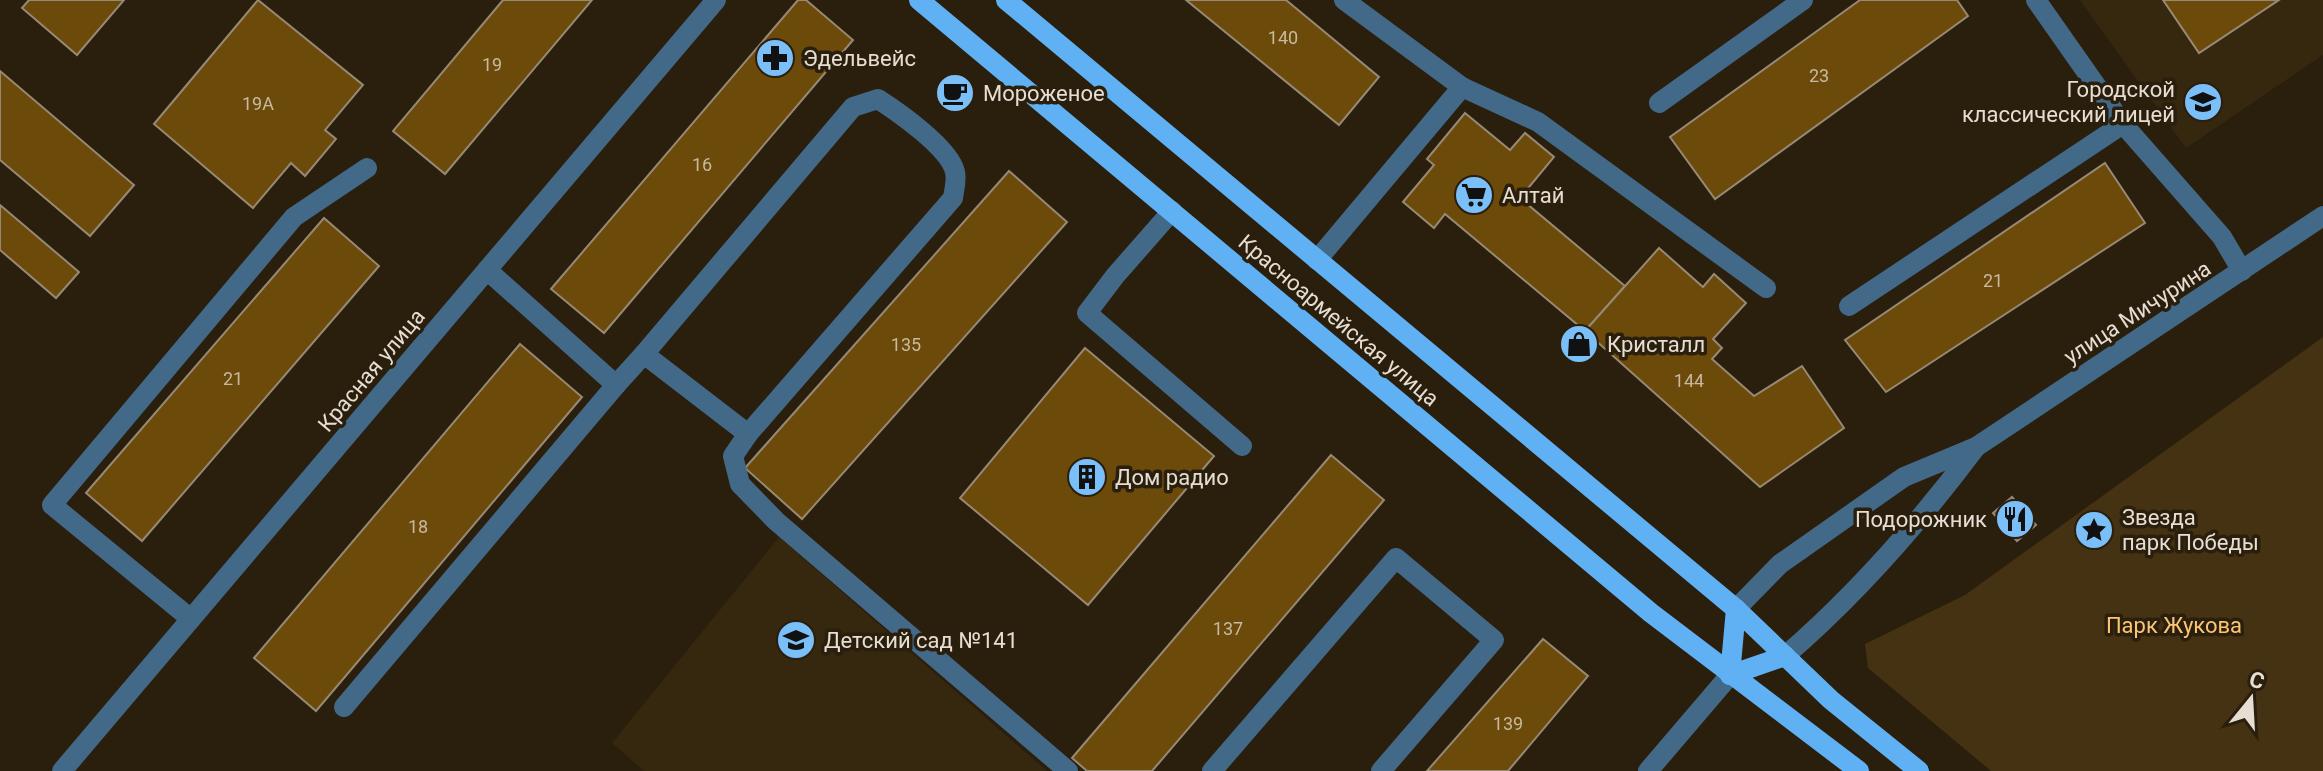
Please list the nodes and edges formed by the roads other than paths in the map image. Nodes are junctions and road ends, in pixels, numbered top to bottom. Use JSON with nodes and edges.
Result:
{"nodes":[{"id":1,"x":716,"y":0,"type":"edge"},
{"id":2,"x":919,"y":0,"type":"edge"},
{"id":3,"x":1006,"y":0,"type":"edge"},
{"id":4,"x":1344,"y":0,"type":"edge"},
{"id":5,"x":1803,"y":0,"type":"edge"},
{"id":6,"x":2036,"y":0,"type":"edge"},
{"id":7,"x":1462,"y":87,"type":"junction"},
{"id":8,"x":1659,"y":103,"type":"dead end"},
{"id":9,"x":2123,"y":124,"type":"junction"},
{"id":10,"x":367,"y":168,"type":"dead end"},
{"id":11,"x":1172,"y":211,"type":"junction"},
{"id":12,"x":2323,"y":216,"type":"edge"},
{"id":13,"x":1317,"y":260,"type":"junction"},
{"id":14,"x":487,"y":270,"type":"junction"},
{"id":15,"x":2242,"y":271,"type":"junction"},
{"id":16,"x":1766,"y":288,"type":"dead end"},
{"id":17,"x":1849,"y":306,"type":"dead end"},
{"id":18,"x":644,"y":354,"type":"junction"},
{"id":19,"x":616,"y":385,"type":"junction"},
{"id":20,"x":748,"y":434,"type":"junction"},
{"id":21,"x":1242,"y":446,"type":"dead end"},
{"id":22,"x":1976,"y":447,"type":"junction"},
{"id":23,"x":1736,"y":609,"type":"junction"},
{"id":24,"x":191,"y":619,"type":"junction"},
{"id":25,"x":1785,"y":656,"type":"junction"},
{"id":26,"x":1730,"y":675,"type":"junction"},
{"id":27,"x":344,"y":707,"type":"dead end"},
{"id":28,"x":62,"y":771,"type":"edge"},
{"id":29,"x":1068,"y":771,"type":"edge"},
{"id":30,"x":1212,"y":771,"type":"edge"},
{"id":31,"x":1381,"y":771,"type":"edge"},
{"id":32,"x":1648,"y":771,"type":"edge"},
{"id":33,"x":1859,"y":771,"type":"edge"},
{"id":34,"x":1919,"y":771,"type":"edge"}],
"edges":[{"from":1,"to":14,"type":"street","name":"Красная улица"},
{"from":2,"to":11,"type":"main road","name":"Красноармейская улица"},
{"from":3,"to":13,"type":"main road","name":"Красноармейская улица"},
{"from":4,"to":7,"type":"street"},
{"from":5,"to":8,"type":"street"},
{"from":6,"to":9,"type":"street"},
{"from":7,"to":13,"type":"street"},
{"from":7,"to":16,"type":"street"},
{"from":9,"to":15,"type":"street"},
{"from":9,"to":17,"type":"street"},
{"from":10,"to":24,"type":"street"},
{"from":11,"to":21,"type":"street"},
{"from":11,"to":26,"type":"main road","name":"Красноармейская улица"},
{"from":12,"to":15,"type":"street","name":"улица Мичурина"},
{"from":13,"to":23,"type":"main road","name":"Красноармейская улица"},
{"from":14,"to":19,"type":"street"},
{"from":14,"to":24,"type":"street","name":"Красная улица"},
{"from":15,"to":22,"type":"street","name":"улица Мичурина"},
{"from":18,"to":19,"type":"street"},
{"from":18,"to":20,"type":"street"},
{"from":18,"to":20,"type":"street"},
{"from":19,"to":27,"type":"street"},
{"from":20,"to":29,"type":"street"},
{"from":22,"to":23,"type":"street","name":"улица Мичурина"},
{"from":22,"to":25,"type":"street","name":"улица Мичурина"},
{"from":23,"to":25,"type":"main road","name":"Красноармейская улица"},
{"from":23,"to":26,"type":"main road"},
{"from":24,"to":28,"type":"street","name":"Красная улица"},
{"from":25,"to":26,"type":"main road","name":"улица Мичурина"},
{"from":25,"to":34,"type":"main road","name":"Красноармейская улица"},
{"from":26,"to":32,"type":"street"},
{"from":26,"to":33,"type":"main road","name":"Красноармейская улица"},
{"from":30,"to":31,"type":"street"}]}
